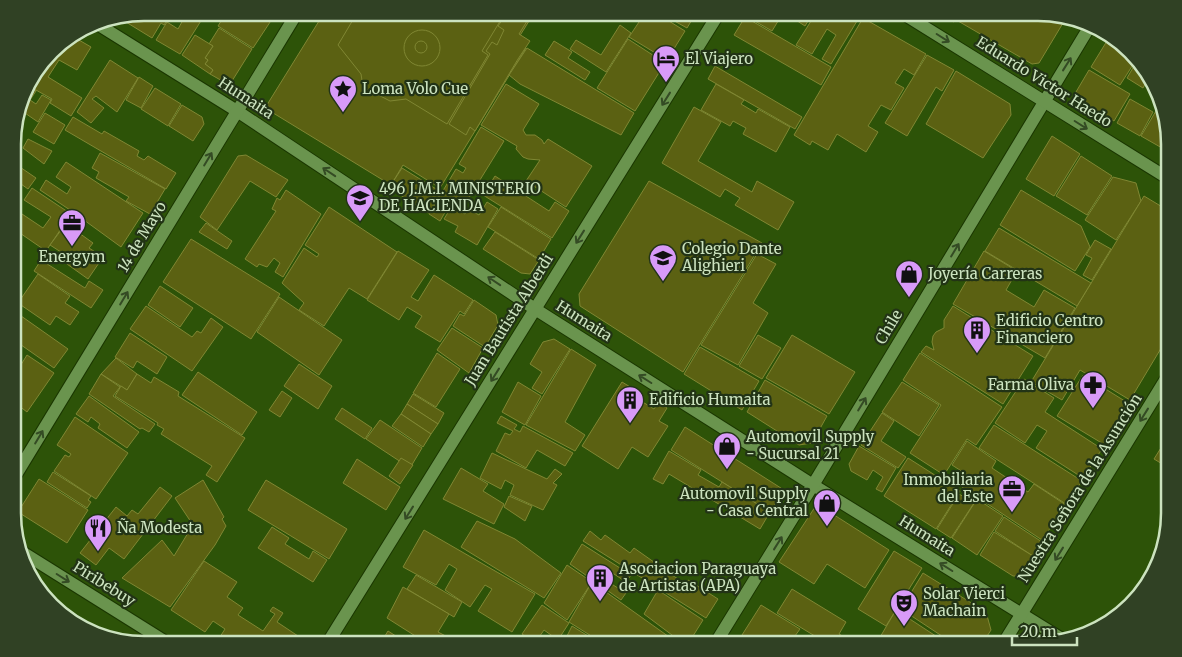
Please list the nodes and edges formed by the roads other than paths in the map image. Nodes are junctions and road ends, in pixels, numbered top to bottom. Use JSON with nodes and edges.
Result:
{"nodes":[{"id":1,"x":292,"y":21,"type":"edge"},
{"id":2,"x":714,"y":21,"type":"edge"},
{"id":3,"x":916,"y":21,"type":"edge"},
{"id":4,"x":104,"y":28,"type":"edge"},
{"id":5,"x":1086,"y":32,"type":"edge"},
{"id":6,"x":1044,"y":101,"type":"junction"},
{"id":7,"x":237,"y":111,"type":"junction"},
{"id":8,"x":1160,"y":173,"type":"edge"},
{"id":9,"x":535,"y":309,"type":"junction"},
{"id":10,"x":1160,"y":389,"type":"edge"},
{"id":11,"x":21,"y":466,"type":"edge"},
{"id":12,"x":813,"y":486,"type":"junction"},
{"id":13,"x":30,"y":557,"type":"edge"},
{"id":14,"x":1021,"y":614,"type":"junction"},
{"id":15,"x":1054,"y":634,"type":"edge"},
{"id":16,"x":720,"y":635,"type":"edge"},
{"id":17,"x":1008,"y":635,"type":"edge"},
{"id":18,"x":156,"y":636,"type":"edge"},
{"id":19,"x":332,"y":636,"type":"edge"}],
"edges":[{"from":1,"to":7,"type":"street","name":"14 de Mayo"},
{"from":2,"to":9,"type":"street","name":"Juan Bautista Alberdi","one_way":true},
{"from":3,"to":6,"type":"street","name":"Eduardo Victor Haedo","one_way":true},
{"from":4,"to":7,"type":"street","name":"Humaita"},
{"from":6,"to":5,"type":"street","name":"Chile","one_way":true},
{"from":6,"to":8,"type":"street","name":"Eduardo Victor Haedo","one_way":true},
{"from":12,"to":6,"type":"street","name":"Chile","one_way":true},
{"from":9,"to":7,"type":"street","name":"Humaita","one_way":true},
{"from":11,"to":7,"type":"street","name":"14 de Mayo","one_way":true},
{"from":12,"to":9,"type":"street","name":"Humaita","one_way":true},
{"from":9,"to":19,"type":"street","name":"Juan Bautista Alberdi","one_way":true},
{"from":10,"to":14,"type":"street","name":"Nuestra Señora de la Asunción","one_way":true},
{"from":14,"to":12,"type":"street","name":"Humaita","one_way":true},
{"from":16,"to":12,"type":"street","name":"Chile","one_way":true},
{"from":13,"to":18,"type":"street","name":"Piribebuy","one_way":true},
{"from":14,"to":15,"type":"street","name":"Humaita"},
{"from":14,"to":17,"type":"street","name":"Nuestra Señora de la Asunción"}]}
